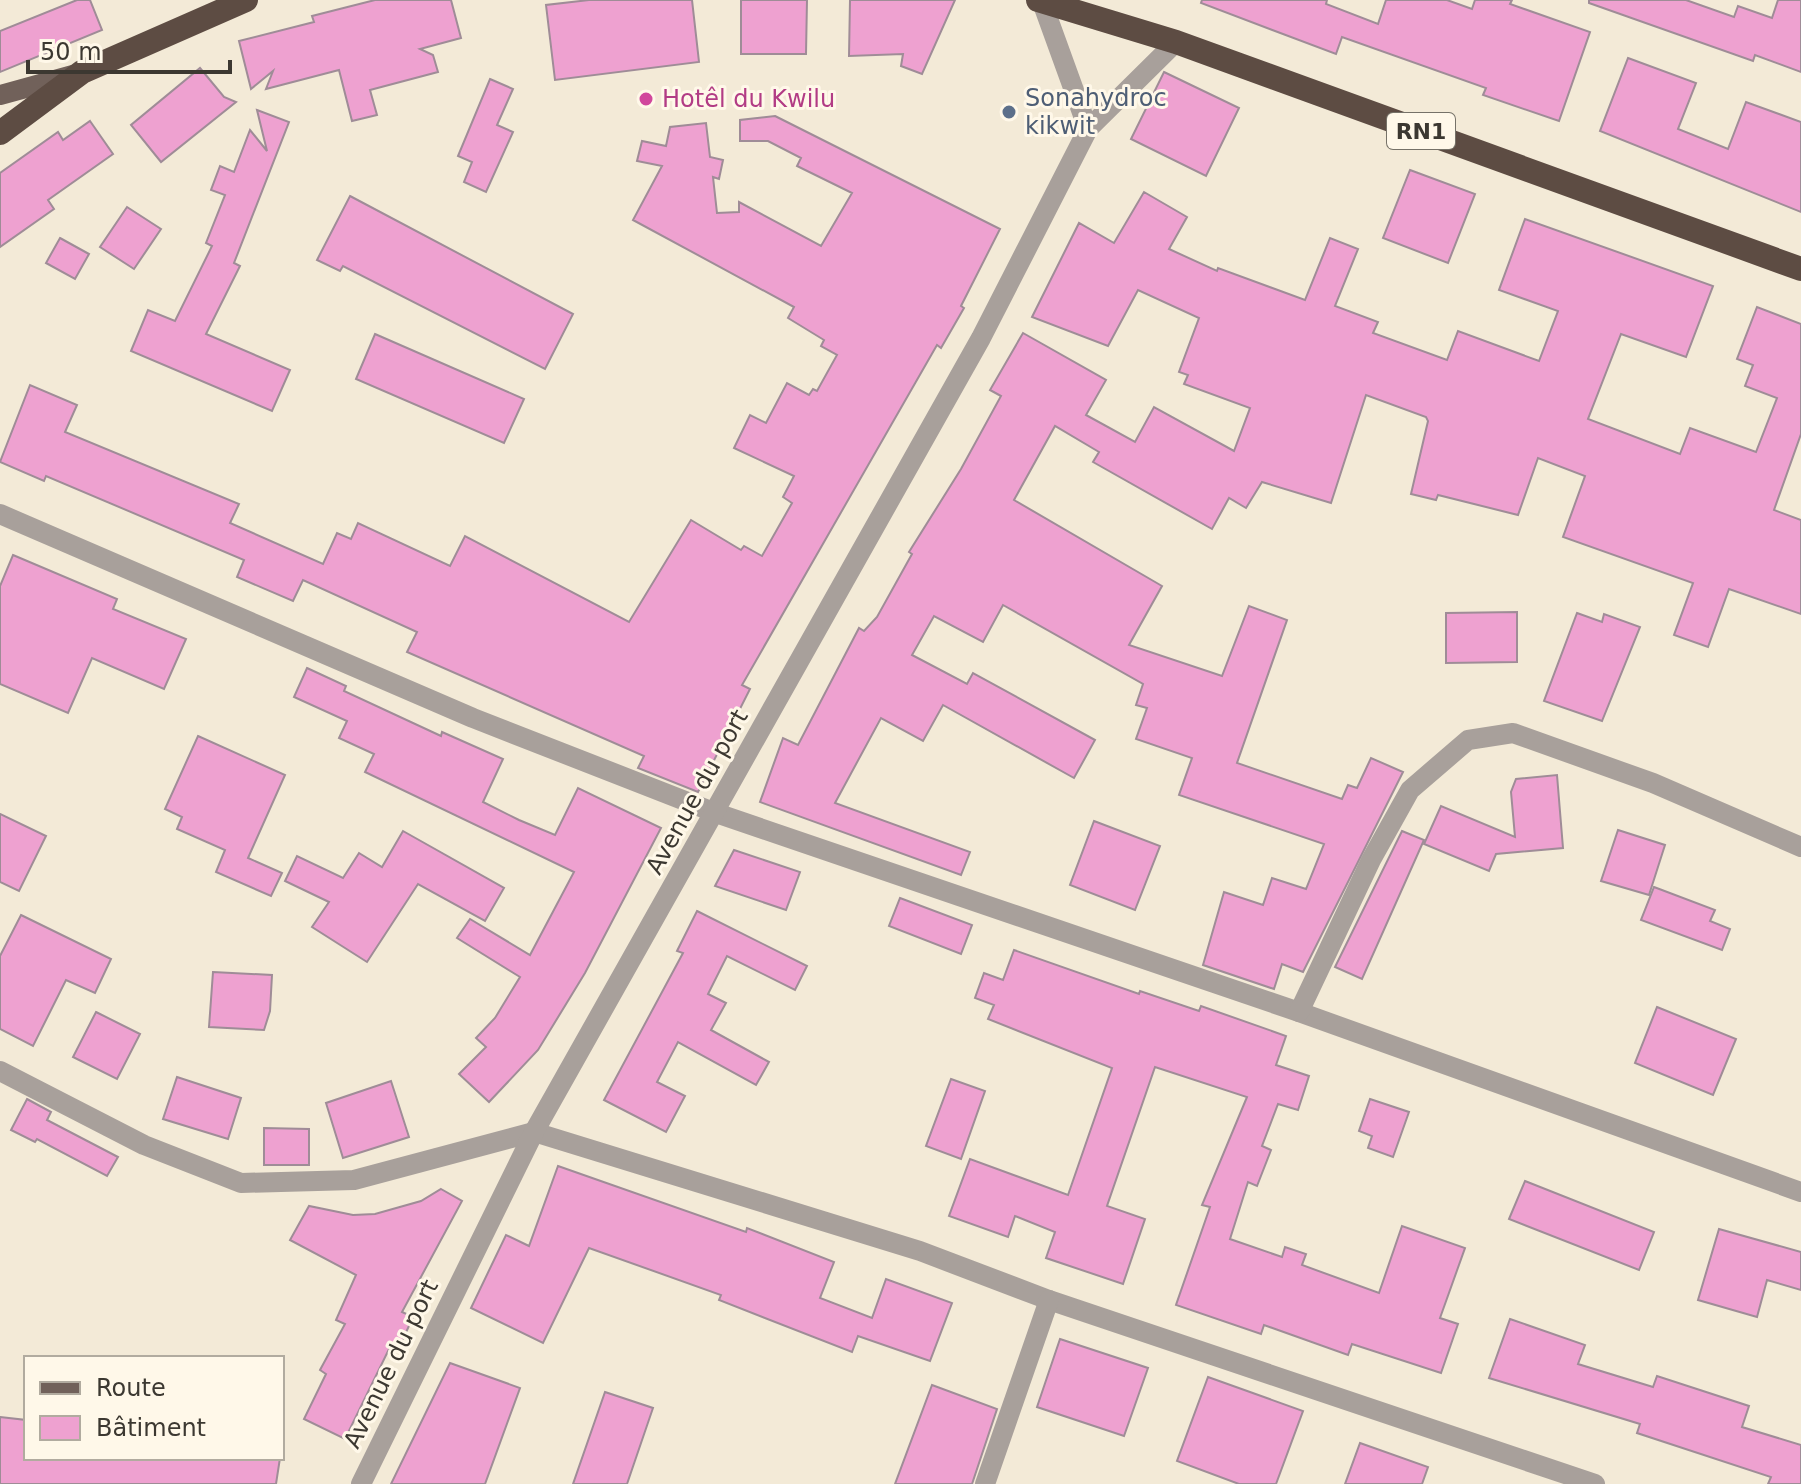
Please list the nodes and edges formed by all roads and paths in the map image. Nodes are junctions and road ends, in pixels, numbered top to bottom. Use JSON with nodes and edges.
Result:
{"nodes":[{"id":1,"x":246,"y":0,"type":"edge"},
{"id":2,"x":1040,"y":1,"type":"edge"},
{"id":3,"x":1071,"y":5,"type":"edge"},
{"id":4,"x":1176,"y":42,"type":"junction"},
{"id":5,"x":82,"y":72,"type":"junction"},
{"id":6,"x":0,"y":95,"type":"edge"},
{"id":7,"x":1088,"y":129,"type":"junction"},
{"id":8,"x":0,"y":133,"type":"edge"},
{"id":9,"x":1801,"y":269,"type":"edge"},
{"id":10,"x":0,"y":514,"type":"edge"},
{"id":11,"x":716,"y":813,"type":"junction"},
{"id":12,"x":1801,"y":847,"type":"edge"},
{"id":13,"x":1299,"y":1012,"type":"junction"},
{"id":14,"x":0,"y":1071,"type":"edge"},
{"id":15,"x":534,"y":1132,"type":"junction"},
{"id":16,"x":1801,"y":1192,"type":"edge"},
{"id":17,"x":1049,"y":1300,"type":"junction"},
{"id":18,"x":361,"y":1484,"type":"edge"},
{"id":19,"x":985,"y":1484,"type":"edge"},
{"id":20,"x":1595,"y":1484,"type":"edge"}],
"edges":[{"from":1,"to":5,"type":"highway"},
{"from":2,"to":3,"type":"highway","number":"RN1"},
{"from":2,"to":7,"type":"street"},
{"from":3,"to":4,"type":"highway","number":"RN1"},
{"from":4,"to":7,"type":"street","name":"Avenue du port"},
{"from":4,"to":9,"type":"highway","number":"RN1"},
{"from":5,"to":6,"type":"main road"},
{"from":5,"to":8,"type":"highway"},
{"from":7,"to":11,"type":"street","name":"Avenue du port"},
{"from":10,"to":11,"type":"street"},
{"from":11,"to":13,"type":"street"},
{"from":11,"to":15,"type":"street","name":"Avenue du port"},
{"from":12,"to":13,"type":"street"},
{"from":13,"to":16,"type":"street"},
{"from":14,"to":15,"type":"street"},
{"from":15,"to":17,"type":"street"},
{"from":15,"to":18,"type":"street","name":"Avenue du port"},
{"from":17,"to":19,"type":"street"},
{"from":17,"to":20,"type":"street"}]}
